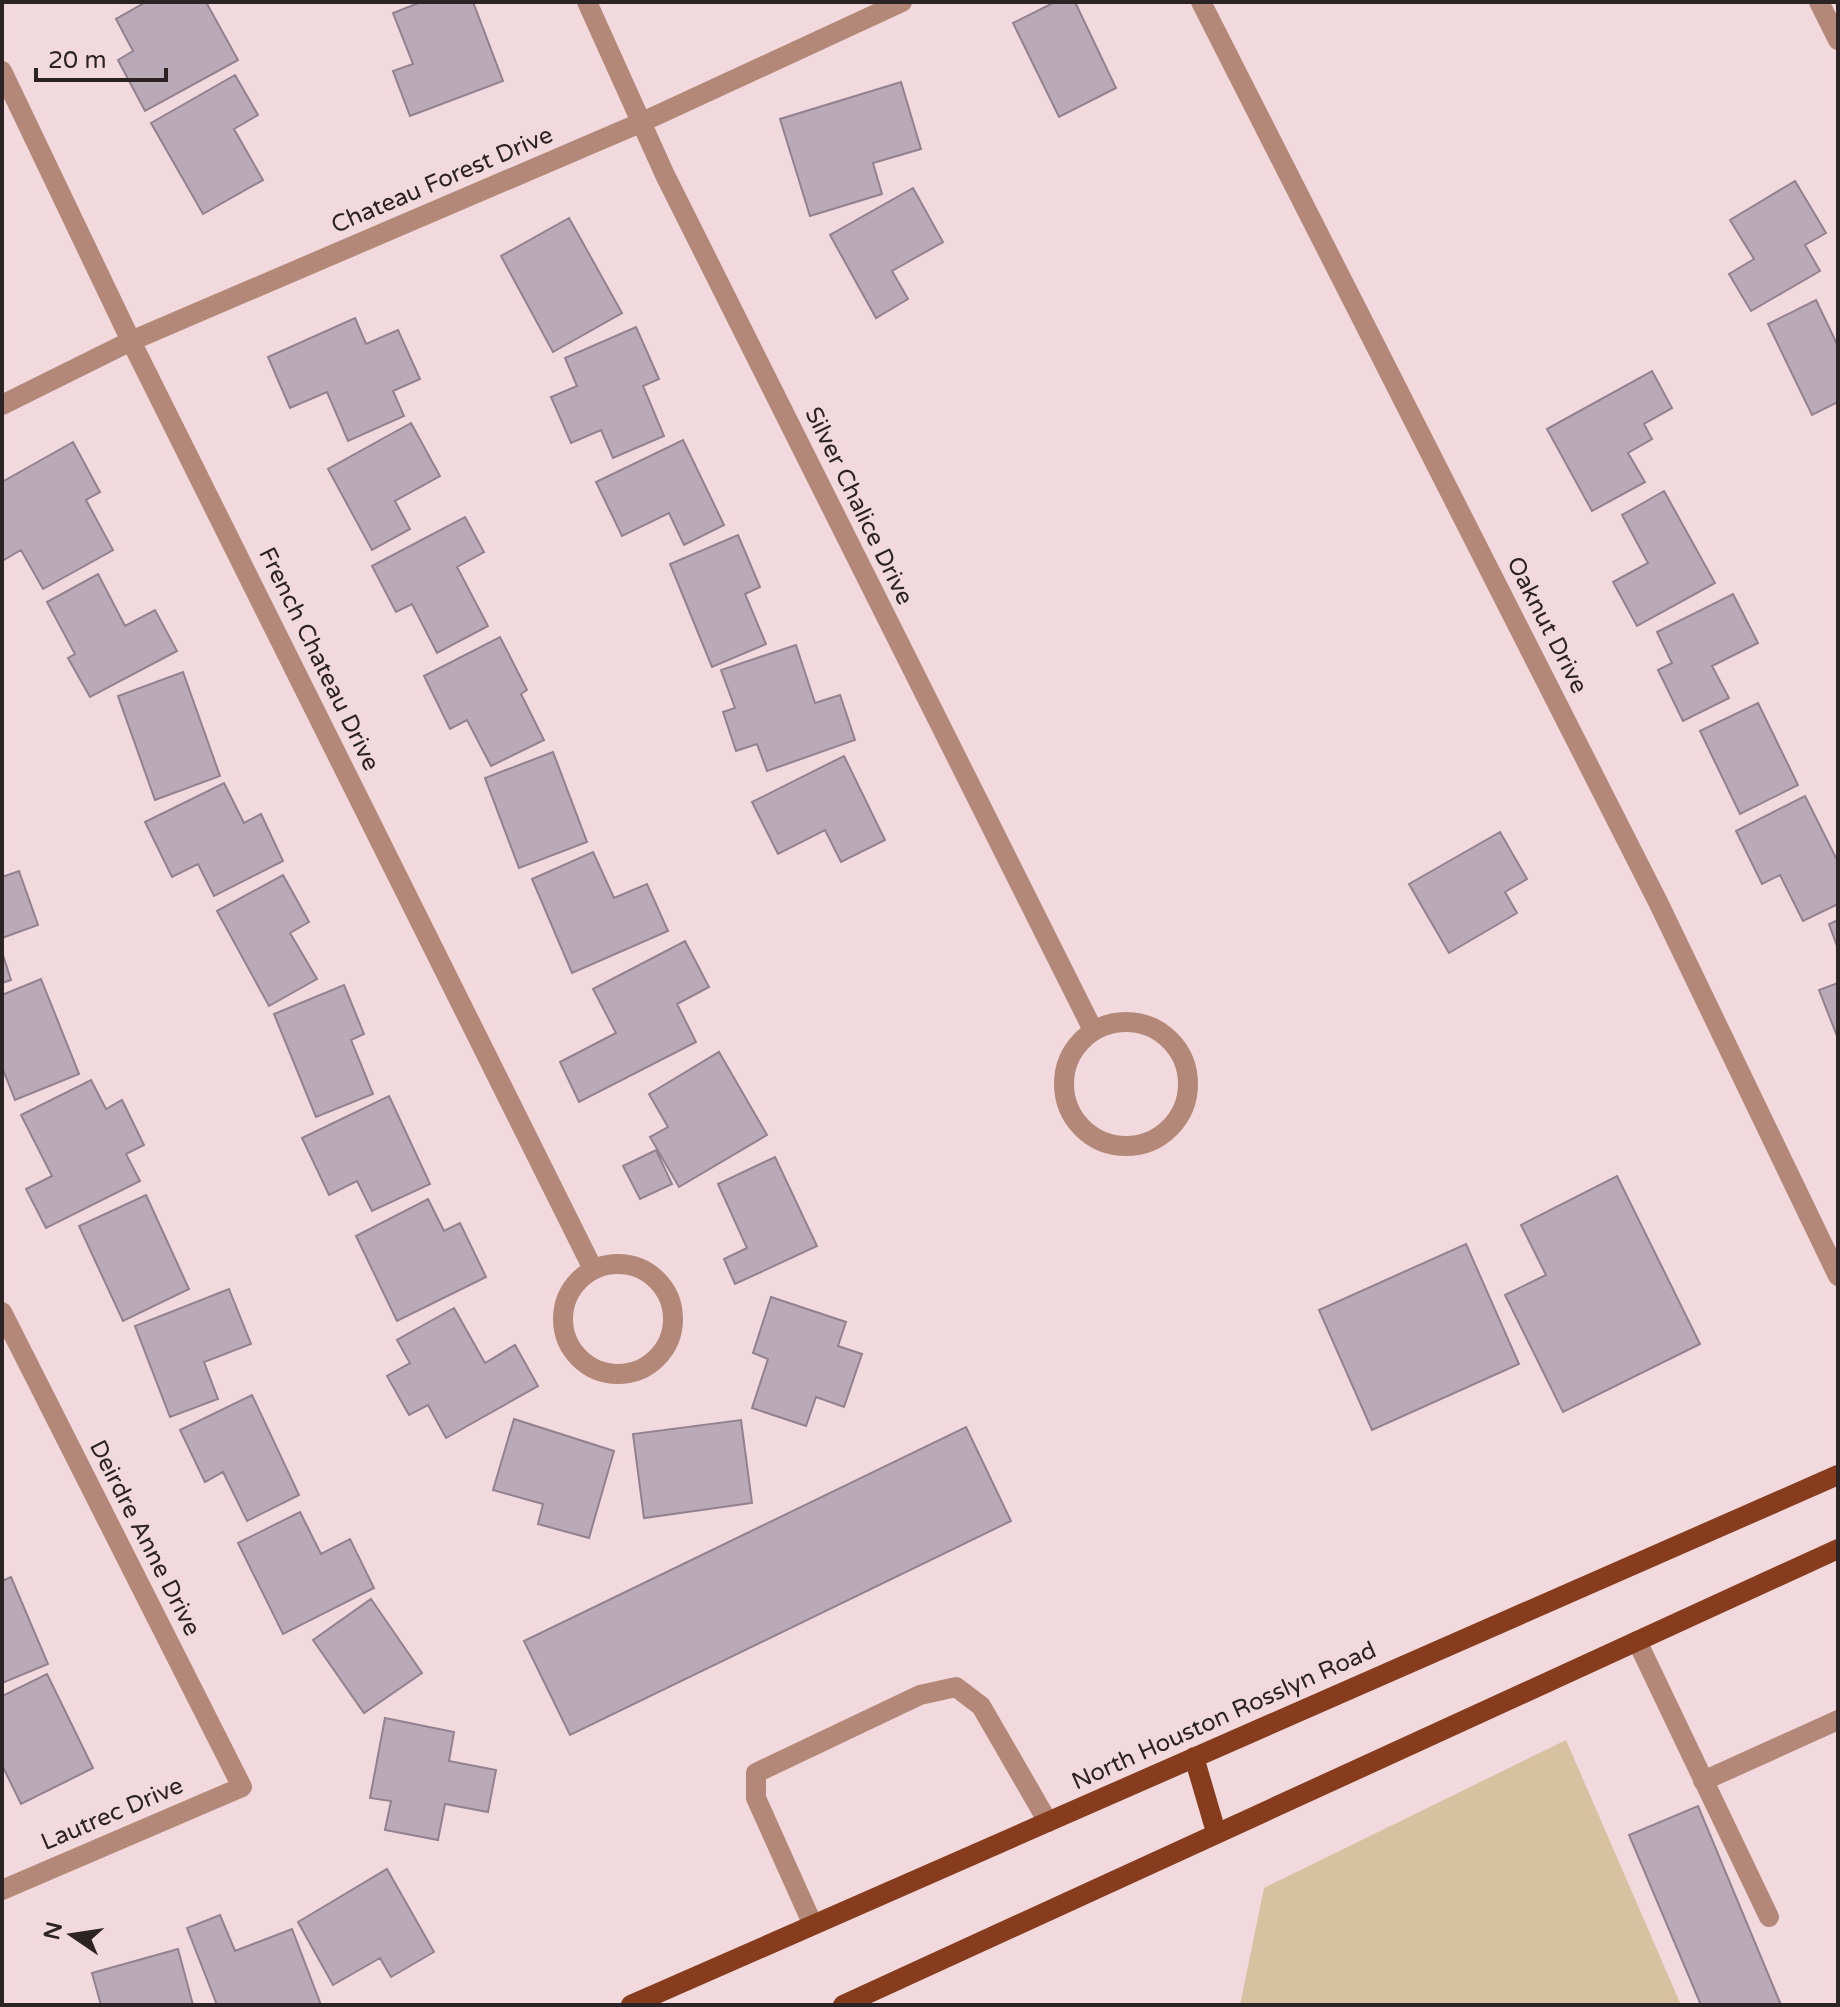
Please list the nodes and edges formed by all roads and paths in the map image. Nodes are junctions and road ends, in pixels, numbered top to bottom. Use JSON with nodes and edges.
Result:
{"nodes":[{"id":1,"x":587,"y":2,"type":"edge"},
{"id":2,"x":902,"y":2,"type":"edge"},
{"id":3,"x":1201,"y":2,"type":"edge"},
{"id":4,"x":1819,"y":2,"type":"edge"},
{"id":5,"x":1838,"y":40,"type":"edge"},
{"id":6,"x":2,"y":71,"type":"edge"},
{"id":7,"x":640,"y":123,"type":"junction"},
{"id":8,"x":131,"y":341,"type":"junction"},
{"id":9,"x":2,"y":405,"type":"edge"},
{"id":10,"x":1093,"y":1030,"type":"junction"},
{"id":11,"x":593,"y":1269,"type":"junction"},
{"id":12,"x":1838,"y":1276,"type":"edge"},
{"id":13,"x":2,"y":1312,"type":"edge"},
{"id":14,"x":1838,"y":1475,"type":"edge"},
{"id":15,"x":1838,"y":1549,"type":"edge"},
{"id":16,"x":1637,"y":1641,"type":"junction"},
{"id":17,"x":1838,"y":1720,"type":"edge"},
{"id":18,"x":1194,"y":1757,"type":"junction"},
{"id":19,"x":1703,"y":1781,"type":"junction"},
{"id":20,"x":242,"y":1787,"type":"joint"},
{"id":21,"x":1048,"y":1822,"type":"junction"},
{"id":22,"x":1216,"y":1832,"type":"junction"},
{"id":23,"x":2,"y":1890,"type":"edge"},
{"id":24,"x":1769,"y":1917,"type":"dead end"},
{"id":25,"x":813,"y":1925,"type":"junction"},
{"id":26,"x":631,"y":2005,"type":"edge"},
{"id":27,"x":843,"y":2005,"type":"edge"}],
"edges":[{"from":1,"to":7,"type":"street","name":"Silver Chalice Drive"},
{"from":2,"to":7,"type":"street","name":"Chateau Forest Drive"},
{"from":3,"to":12,"type":"street","name":"Oaknut Drive"},
{"from":4,"to":5,"type":"street"},
{"from":6,"to":8,"type":"street","name":"French Chateau Drive"},
{"from":7,"to":8,"type":"street","name":"Chateau Forest Drive"},
{"from":7,"to":10,"type":"street","name":"Silver Chalice Drive"},
{"from":8,"to":9,"type":"street","name":"Chateau Forest Drive"},
{"from":8,"to":11,"type":"street","name":"French Chateau Drive"},
{"from":10,"to":10,"type":"street"},
{"from":11,"to":11,"type":"street"},
{"from":13,"to":20,"type":"street","name":"Deirdre Anne Drive"},
{"from":14,"to":18,"type":"main road","name":"North Houston Rosslyn Road"},
{"from":15,"to":16,"type":"main road"},
{"from":16,"to":19,"type":"street"},
{"from":16,"to":22,"type":"main road"},
{"from":17,"to":19,"type":"street"},
{"from":18,"to":21,"type":"main road","name":"North Houston Rosslyn Road"},
{"from":18,"to":22,"type":"main road"},
{"from":19,"to":24,"type":"street"},
{"from":20,"to":23,"type":"street","name":"Lautrec Drive"},
{"from":21,"to":25,"type":"main road","name":"North Houston Rosslyn Road"},
{"from":21,"to":25,"type":"street"},
{"from":22,"to":27,"type":"main road"},
{"from":25,"to":26,"type":"main road","name":"North Houston Rosslyn Road"}]}
